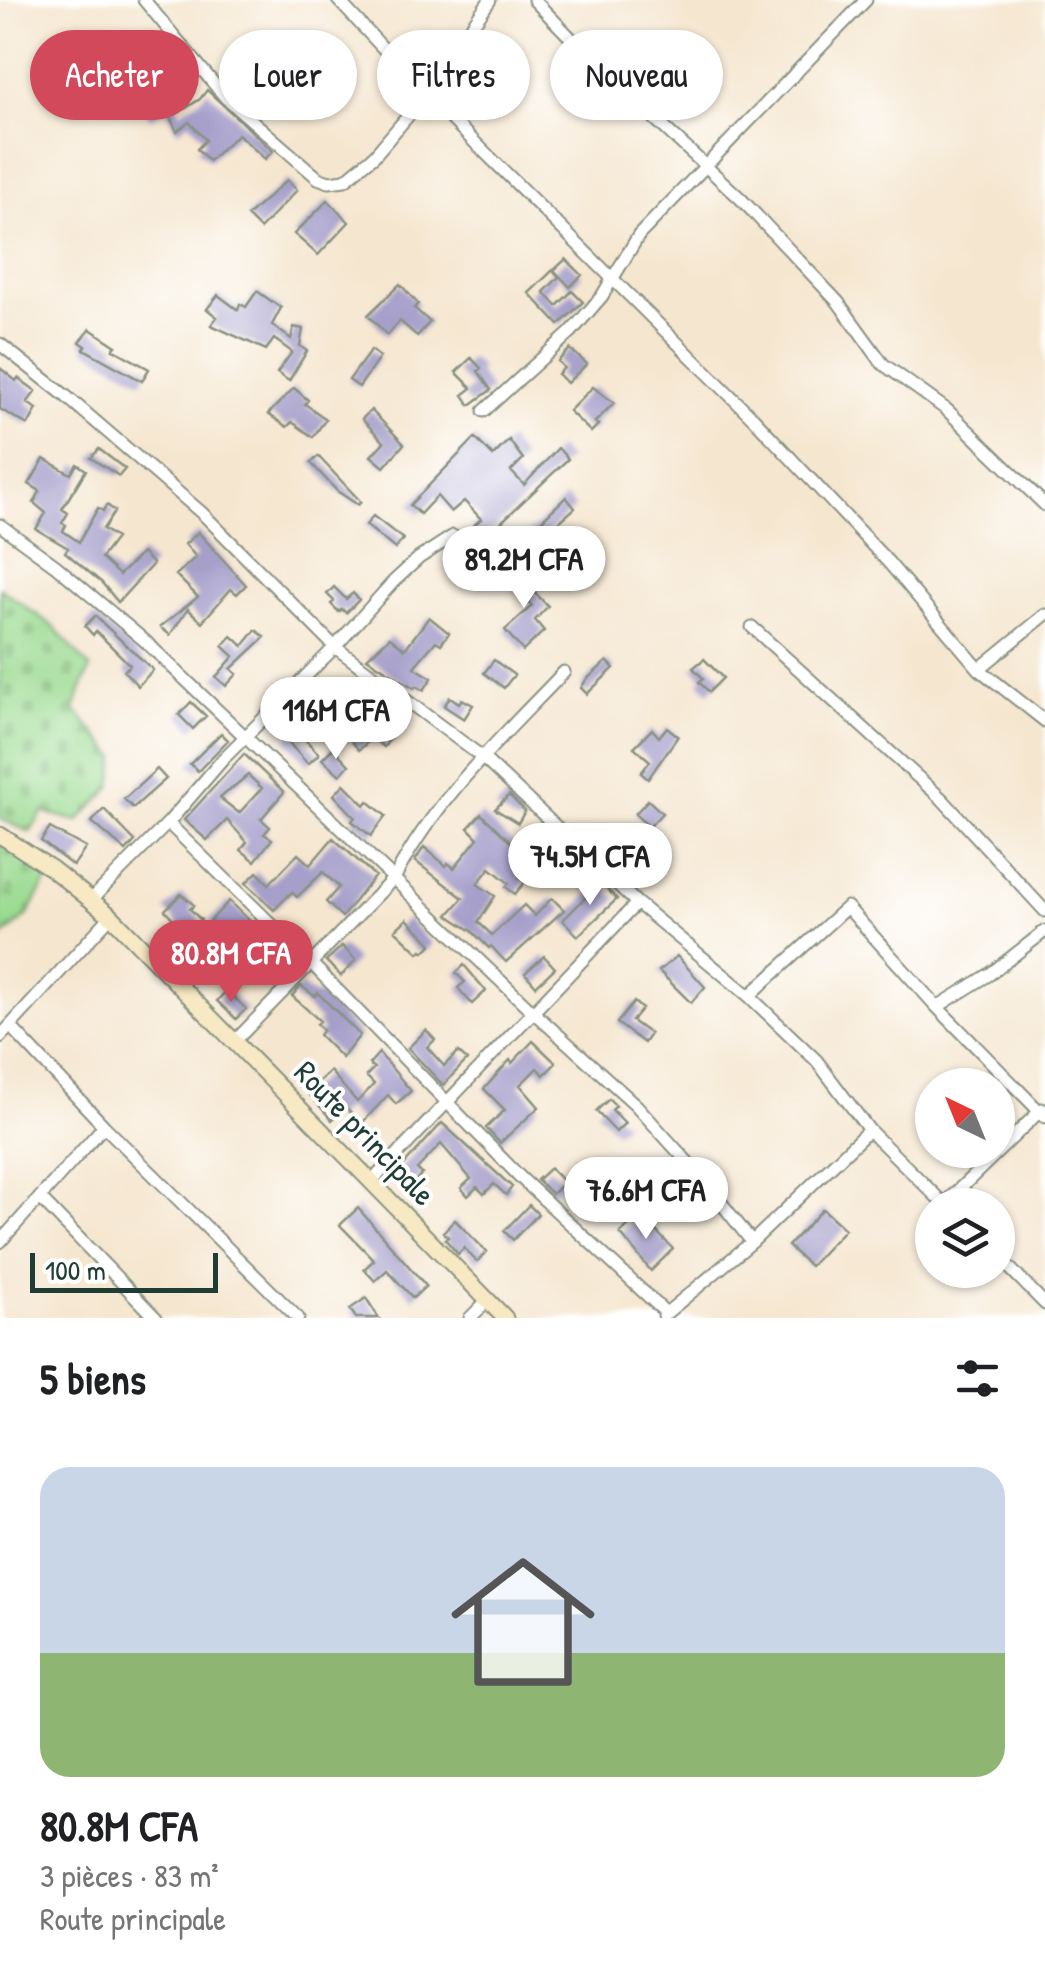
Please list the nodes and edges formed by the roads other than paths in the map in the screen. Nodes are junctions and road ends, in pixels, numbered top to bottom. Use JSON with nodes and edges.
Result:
{"nodes":[{"id":1,"x":144,"y":0,"type":"edge"},
{"id":2,"x":338,"y":0,"type":"edge"},
{"id":3,"x":490,"y":0,"type":"edge"},
{"id":4,"x":534,"y":0,"type":"edge"},
{"id":5,"x":866,"y":0,"type":"edge"},
{"id":6,"x":468,"y":30,"type":"edge"},
{"id":7,"x":377,"y":42,"type":"edge"},
{"id":8,"x":402,"y":120,"type":"edge"},
{"id":9,"x":452,"y":120,"type":"edge"},
{"id":10,"x":707,"y":166,"type":"junction"},
{"id":11,"x":612,"y":279,"type":"junction"},
{"id":12,"x":0,"y":344,"type":"edge"},
{"id":13,"x":484,"y":411,"type":"dead end"},
{"id":14,"x":1045,"y":505,"type":"edge"},
{"id":15,"x":0,"y":525,"type":"edge"},
{"id":16,"x":453,"y":536,"type":"dead end"},
{"id":17,"x":1045,"y":614,"type":"edge"},
{"id":18,"x":752,"y":627,"type":"dead end"},
{"id":19,"x":335,"y":647,"type":"junction"},
{"id":20,"x":978,"y":670,"type":"junction"},
{"id":21,"x":564,"y":672,"type":"dead end"},
{"id":22,"x":1045,"y":721,"type":"edge"},
{"id":23,"x":247,"y":736,"type":"junction"},
{"id":24,"x":482,"y":757,"type":"junction"},
{"id":25,"x":168,"y":824,"type":"junction"},
{"id":26,"x":0,"y":835,"type":"edge"},
{"id":27,"x":395,"y":877,"type":"junction"},
{"id":28,"x":92,"y":899,"type":"junction"},
{"id":29,"x":637,"y":903,"type":"junction"},
{"id":30,"x":1045,"y":911,"type":"edge"},
{"id":31,"x":112,"y":916,"type":"junction"},
{"id":32,"x":1045,"y":931,"type":"edge"},
{"id":33,"x":310,"y":962,"type":"junction"},
{"id":34,"x":750,"y":996,"type":"junction"},
{"id":35,"x":937,"y":1007,"type":"junction"},
{"id":36,"x":532,"y":1011,"type":"junction"},
{"id":37,"x":10,"y":1026,"type":"junction"},
{"id":38,"x":0,"y":1037,"type":"edge"},
{"id":39,"x":235,"y":1041,"type":"junction"},
{"id":40,"x":446,"y":1102,"type":"junction"},
{"id":41,"x":1043,"y":1112,"type":"edge"},
{"id":42,"x":104,"y":1126,"type":"junction"},
{"id":43,"x":870,"y":1130,"type":"junction"},
{"id":44,"x":373,"y":1180,"type":"junction"},
{"id":45,"x":927,"y":1188,"type":"edge"},
{"id":46,"x":962,"y":1188,"type":"edge"},
{"id":47,"x":40,"y":1198,"type":"junction"},
{"id":48,"x":0,"y":1242,"type":"edge"},
{"id":49,"x":752,"y":1242,"type":"junction"},
{"id":50,"x":1015,"y":1273,"type":"edge"},
{"id":51,"x":488,"y":1300,"type":"junction"},
{"id":52,"x":1045,"y":1304,"type":"edge"},
{"id":53,"x":663,"y":1315,"type":"edge"},
{"id":54,"x":156,"y":1318,"type":"edge"},
{"id":55,"x":298,"y":1318,"type":"edge"},
{"id":56,"x":470,"y":1318,"type":"edge"},
{"id":57,"x":505,"y":1318,"type":"edge"}],
"edges":[{"from":1,"to":8,"type":"street"},
{"from":2,"to":7,"type":"street"},
{"from":3,"to":6,"type":"street"},
{"from":4,"to":10,"type":"street"},
{"from":5,"to":10,"type":"street"},
{"from":9,"to":11,"type":"street"},
{"from":10,"to":11,"type":"street"},
{"from":10,"to":14,"type":"street"},
{"from":11,"to":13,"type":"street"},
{"from":11,"to":20,"type":"street"},
{"from":12,"to":19,"type":"street"},
{"from":15,"to":23,"type":"street"},
{"from":16,"to":19,"type":"street"},
{"from":17,"to":20,"type":"street"},
{"from":18,"to":30,"type":"street"},
{"from":19,"to":23,"type":"street"},
{"from":19,"to":24,"type":"street"},
{"from":20,"to":22,"type":"street"},
{"from":21,"to":24,"type":"street"},
{"from":23,"to":25,"type":"street"},
{"from":23,"to":27,"type":"street"},
{"from":24,"to":27,"type":"street"},
{"from":24,"to":29,"type":"street"},
{"from":25,"to":28,"type":"street"},
{"from":25,"to":33,"type":"street"},
{"from":26,"to":28,"type":"street","name":"Route principale"},
{"from":27,"to":33,"type":"street"},
{"from":27,"to":36,"type":"street"},
{"from":28,"to":31,"type":"street","name":"Route principale"},
{"from":29,"to":34,"type":"street"},
{"from":29,"to":36,"type":"street"},
{"from":31,"to":37,"type":"street"},
{"from":31,"to":39,"type":"street","name":"Route principale"},
{"from":32,"to":35,"type":"street"},
{"from":33,"to":39,"type":"street"},
{"from":33,"to":40,"type":"street"},
{"from":34,"to":35,"type":"street"},
{"from":34,"to":43,"type":"street"},
{"from":35,"to":41,"type":"street"},
{"from":36,"to":40,"type":"street"},
{"from":36,"to":49,"type":"street"},
{"from":37,"to":38,"type":"street"},
{"from":37,"to":42,"type":"street"},
{"from":39,"to":44,"type":"street","name":"Route principale"},
{"from":40,"to":44,"type":"street"},
{"from":40,"to":53,"type":"street"},
{"from":41,"to":46,"type":"street"},
{"from":42,"to":47,"type":"street"},
{"from":42,"to":55,"type":"street"},
{"from":43,"to":45,"type":"street"},
{"from":43,"to":49,"type":"street"},
{"from":44,"to":51,"type":"street","name":"Route principale"},
{"from":47,"to":48,"type":"street"},
{"from":47,"to":54,"type":"street"},
{"from":49,"to":53,"type":"street"},
{"from":50,"to":52,"type":"street"},
{"from":51,"to":56,"type":"street"},
{"from":51,"to":57,"type":"street","name":"Route principale"}]}
